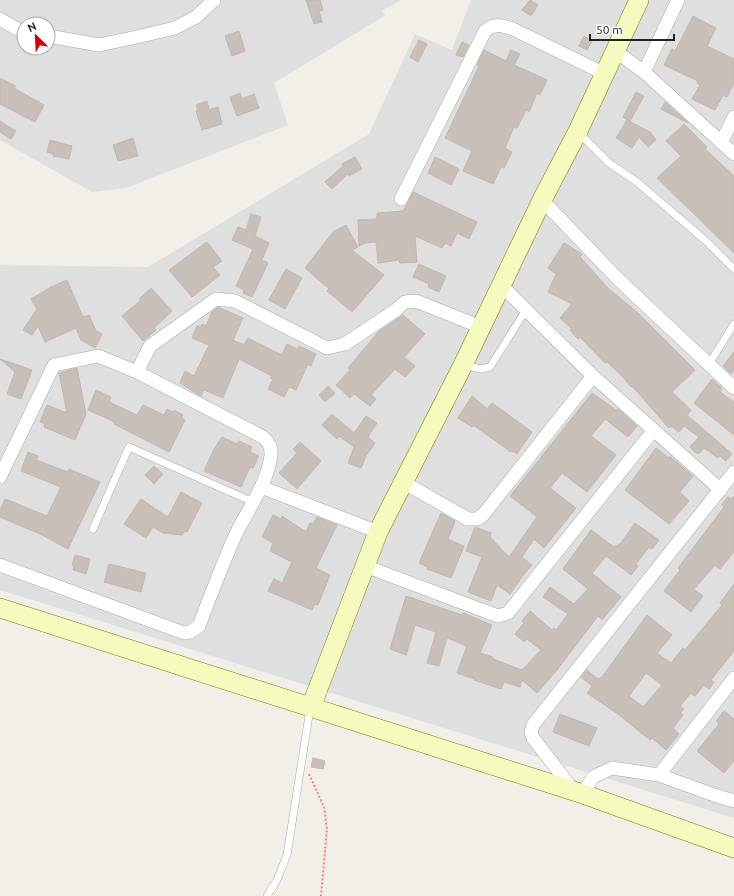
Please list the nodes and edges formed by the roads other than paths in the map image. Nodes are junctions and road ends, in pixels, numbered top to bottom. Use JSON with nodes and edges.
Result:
{"nodes":[{"id":1,"x":214,"y":0,"type":"edge"},
{"id":2,"x":638,"y":0,"type":"edge"},
{"id":3,"x":678,"y":0,"type":"edge"},
{"id":4,"x":0,"y":19,"type":"edge"},
{"id":5,"x":16,"y":28,"type":"edge"},
{"id":6,"x":56,"y":37,"type":"edge"},
{"id":7,"x":614,"y":50,"type":"junction"},
{"id":8,"x":644,"y":72,"type":"junction"},
{"id":9,"x":603,"y":73,"type":"junction"},
{"id":10,"x":734,"y":117,"type":"edge"},
{"id":11,"x":578,"y":131,"type":"junction"},
{"id":12,"x":721,"y":143,"type":"junction"},
{"id":13,"x":734,"y":154,"type":"edge"},
{"id":14,"x":401,"y":199,"type":"dead end"},
{"id":15,"x":542,"y":200,"type":"junction"},
{"id":16,"x":734,"y":269,"type":"edge"},
{"id":17,"x":501,"y":285,"type":"junction"},
{"id":18,"x":526,"y":310,"type":"junction"},
{"id":19,"x":734,"y":324,"type":"edge"},
{"id":20,"x":481,"y":327,"type":"junction"},
{"id":21,"x":709,"y":364,"type":"junction"},
{"id":22,"x":463,"y":365,"type":"junction"},
{"id":23,"x":136,"y":372,"type":"junction"},
{"id":24,"x":593,"y":376,"type":"junction"},
{"id":25,"x":734,"y":388,"type":"edge"},
{"id":26,"x":653,"y":431,"type":"junction"},
{"id":27,"x":734,"y":472,"type":"edge"},
{"id":28,"x":0,"y":477,"type":"edge"},
{"id":29,"x":403,"y":482,"type":"junction"},
{"id":30,"x":261,"y":487,"type":"junction"},
{"id":31,"x":721,"y":490,"type":"junction"},
{"id":32,"x":253,"y":502,"type":"junction"},
{"id":33,"x":93,"y":529,"type":"dead end"},
{"id":34,"x":378,"y":532,"type":"junction"},
{"id":35,"x":0,"y":565,"type":"edge"},
{"id":36,"x":365,"y":566,"type":"junction"},
{"id":37,"x":0,"y":608,"type":"edge"},
{"id":38,"x":734,"y":678,"type":"edge"},
{"id":39,"x":310,"y":707,"type":"junction"},
{"id":40,"x":659,"y":775,"type":"junction"},
{"id":41,"x":578,"y":792,"type":"junction"},
{"id":42,"x":734,"y":801,"type":"edge"},
{"id":43,"x":734,"y":848,"type":"edge"},
{"id":44,"x":267,"y":896,"type":"edge"}],
"edges":[{"from":1,"to":6,"type":"street"},
{"from":2,"to":7,"type":"street"},
{"from":3,"to":8,"type":"street"},
{"from":4,"to":5,"type":"street"},
{"from":7,"to":8,"type":"street"},
{"from":7,"to":9,"type":"street"},
{"from":8,"to":12,"type":"street"},
{"from":9,"to":11,"type":"street"},
{"from":9,"to":14,"type":"street"},
{"from":10,"to":12,"type":"street"},
{"from":11,"to":15,"type":"street"},
{"from":11,"to":16,"type":"lane"},
{"from":12,"to":13,"type":"street"},
{"from":15,"to":17,"type":"street"},
{"from":15,"to":21,"type":"street"},
{"from":17,"to":18,"type":"street"},
{"from":17,"to":20,"type":"street"},
{"from":18,"to":22,"type":"lane"},
{"from":18,"to":24,"type":"street"},
{"from":19,"to":21,"type":"lane"},
{"from":20,"to":22,"type":"street"},
{"from":20,"to":23,"type":"street"},
{"from":21,"to":25,"type":"street"},
{"from":22,"to":29,"type":"street"},
{"from":23,"to":28,"type":"street"},
{"from":23,"to":30,"type":"street"},
{"from":24,"to":26,"type":"street"},
{"from":24,"to":29,"type":"street"},
{"from":26,"to":31,"type":"street"},
{"from":26,"to":36,"type":"street"},
{"from":27,"to":31,"type":"street"},
{"from":29,"to":34,"type":"street"},
{"from":30,"to":32,"type":"street"},
{"from":30,"to":34,"type":"street"},
{"from":31,"to":41,"type":"street"},
{"from":32,"to":33,"type":"lane"},
{"from":32,"to":35,"type":"street"},
{"from":34,"to":36,"type":"street"},
{"from":36,"to":39,"type":"street"},
{"from":37,"to":39,"type":"street"},
{"from":38,"to":40,"type":"street"},
{"from":39,"to":41,"type":"street"},
{"from":39,"to":44,"type":"lane"},
{"from":40,"to":41,"type":"street"},
{"from":40,"to":42,"type":"street"},
{"from":41,"to":43,"type":"street"}]}
